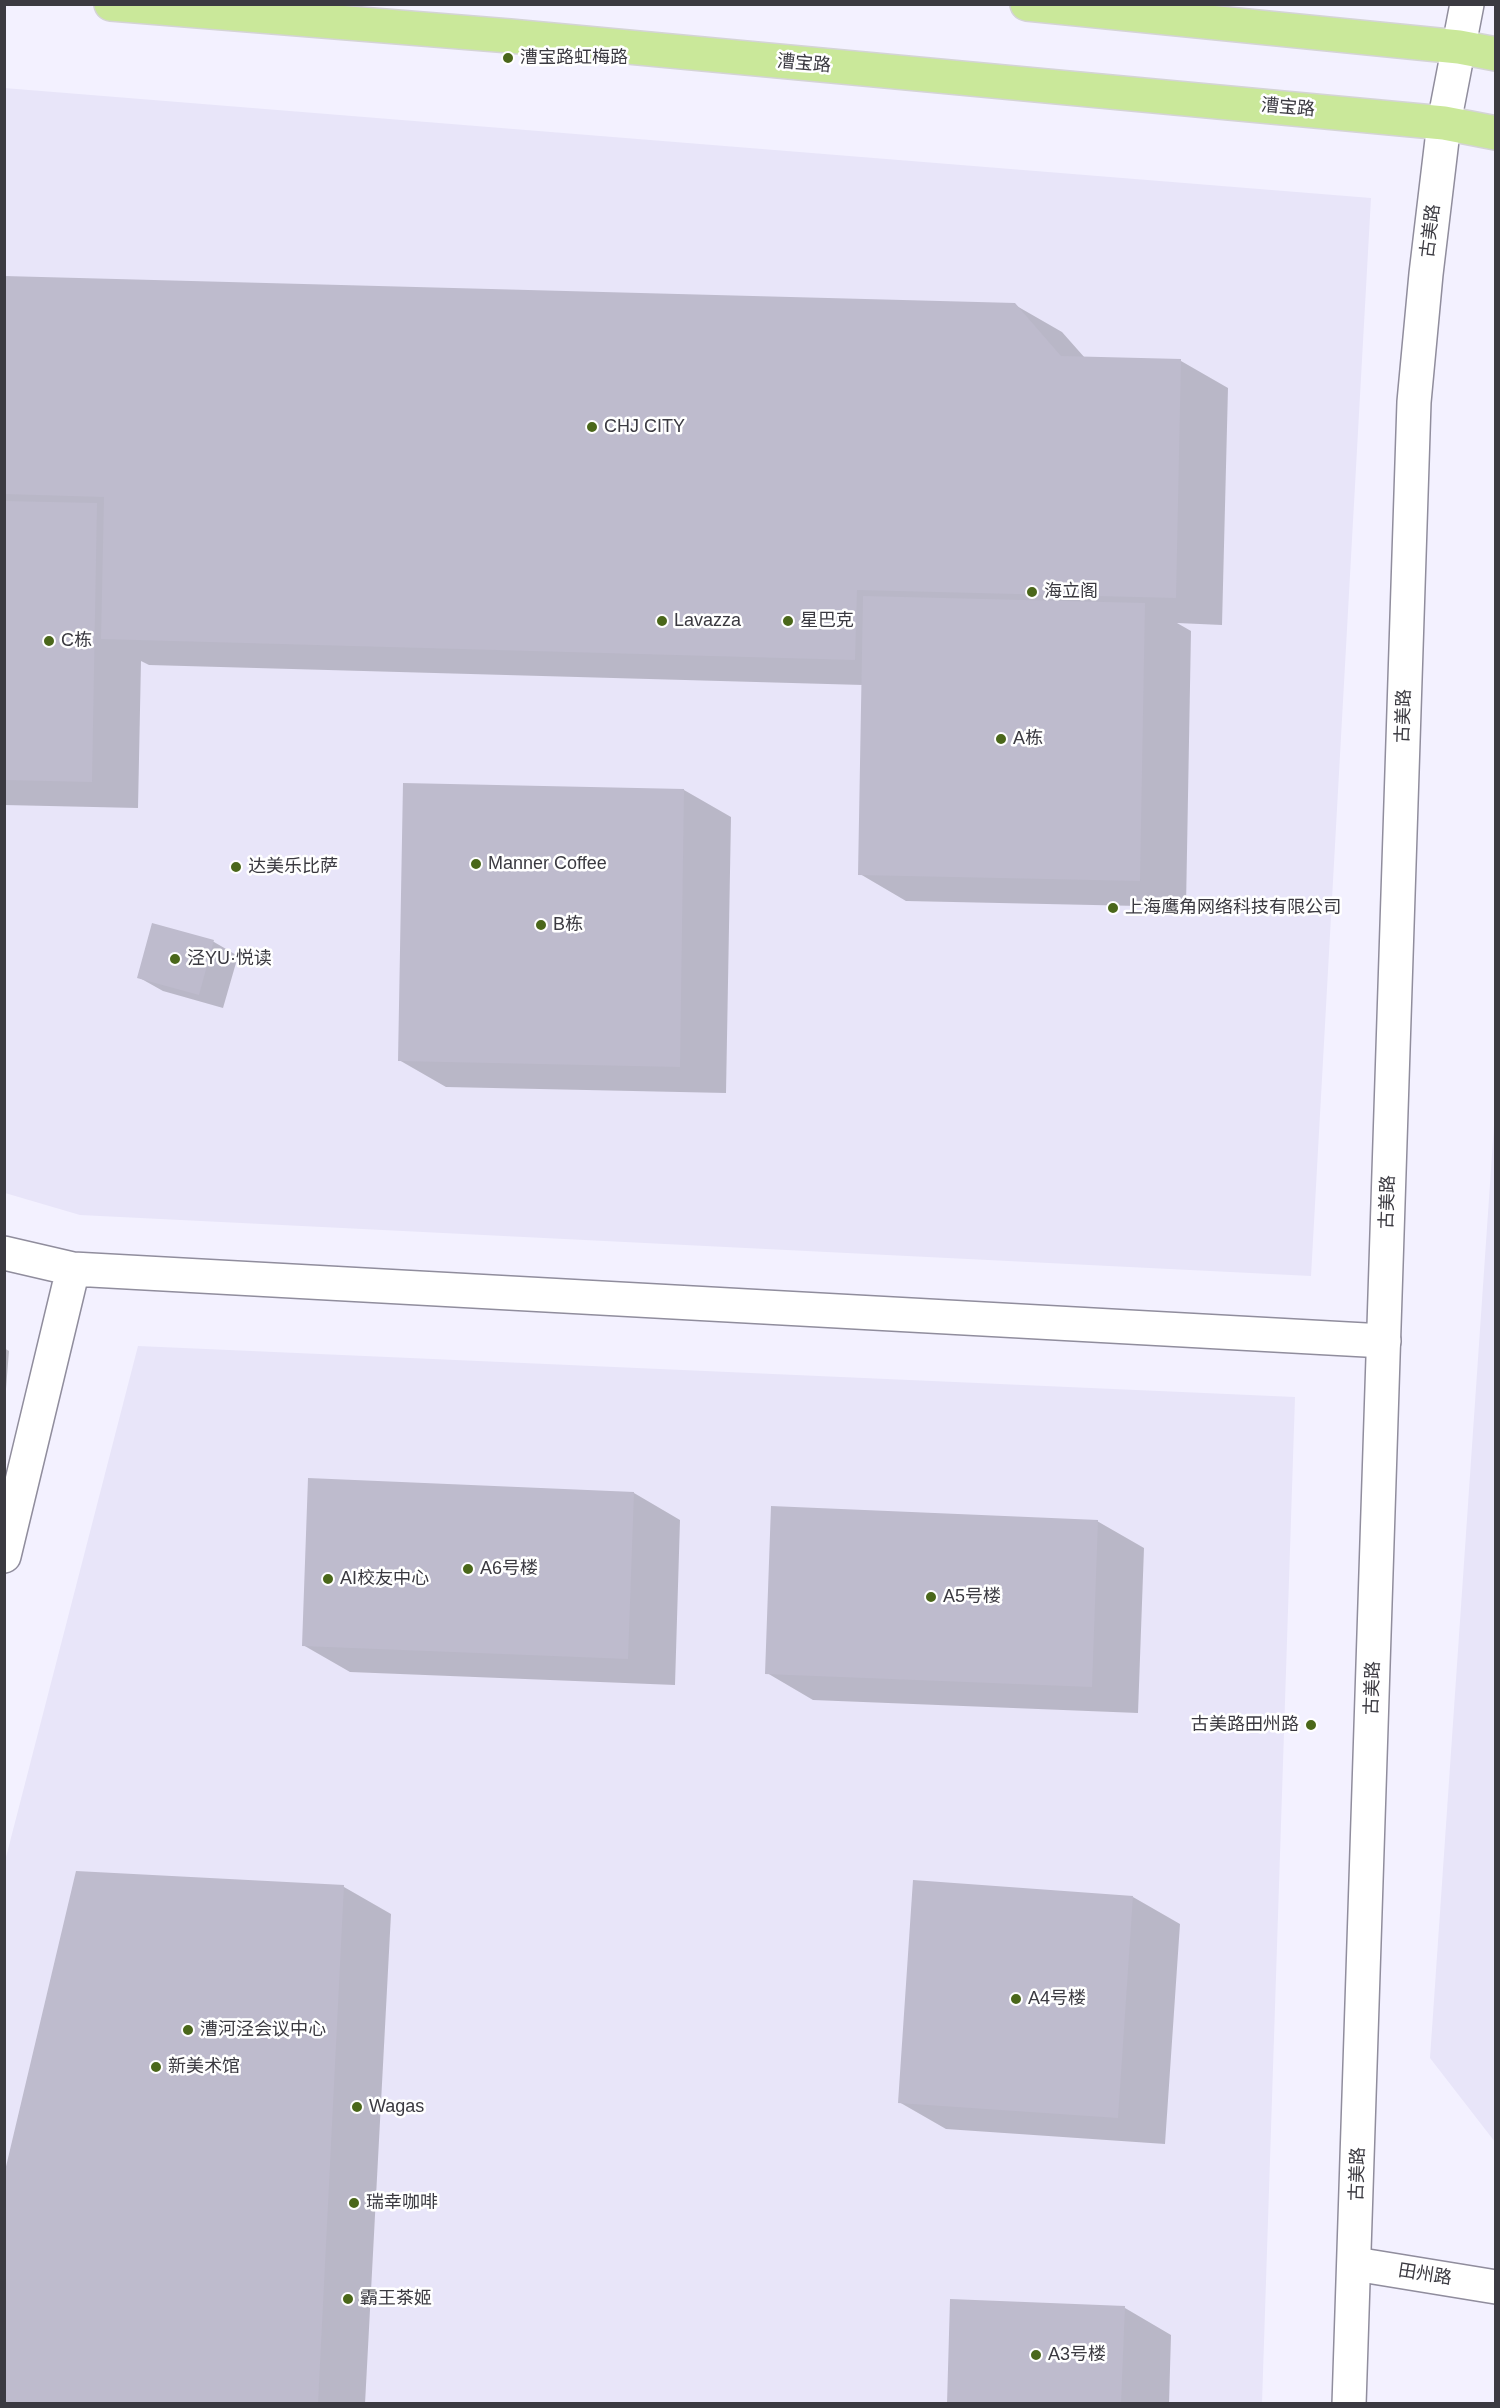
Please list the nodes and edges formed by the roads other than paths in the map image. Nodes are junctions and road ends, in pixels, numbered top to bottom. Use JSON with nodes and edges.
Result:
{"nodes":[{"id":1,"x":111,"y":4,"type":"edge"},
{"id":2,"x":1027,"y":4,"type":"edge"},
{"id":3,"x":1467,"y":4,"type":"edge"},
{"id":4,"x":1459,"y":46,"type":"junction"},
{"id":5,"x":1496,"y":54,"type":"edge"},
{"id":6,"x":1444,"y":123,"type":"junction"},
{"id":7,"x":1496,"y":134,"type":"edge"},
{"id":8,"x":4,"y":1253,"type":"edge"},
{"id":9,"x":73,"y":1269,"type":"junction"},
{"id":10,"x":1384,"y":1341,"type":"junction"},
{"id":11,"x":4,"y":1556,"type":"edge"},
{"id":12,"x":1355,"y":2264,"type":"junction"},
{"id":13,"x":1496,"y":2287,"type":"edge"},
{"id":14,"x":1349,"y":2403,"type":"edge"}],
"edges":[{"from":1,"to":6,"type":"main road","name":"漕宝路"},
{"from":2,"to":4,"type":"main road"},
{"from":3,"to":4,"type":"street","name":"古美路"},
{"from":4,"to":5,"type":"main road"},
{"from":4,"to":6,"type":"street","name":"古美路"},
{"from":6,"to":7,"type":"main road","name":"漕宝路"},
{"from":6,"to":10,"type":"street","name":"古美路"},
{"from":8,"to":9,"type":"street"},
{"from":9,"to":10,"type":"street"},
{"from":9,"to":11,"type":"street"},
{"from":10,"to":12,"type":"street","name":"古美路"},
{"from":12,"to":13,"type":"street","name":"田州路"},
{"from":12,"to":14,"type":"street","name":"古美路"}]}
